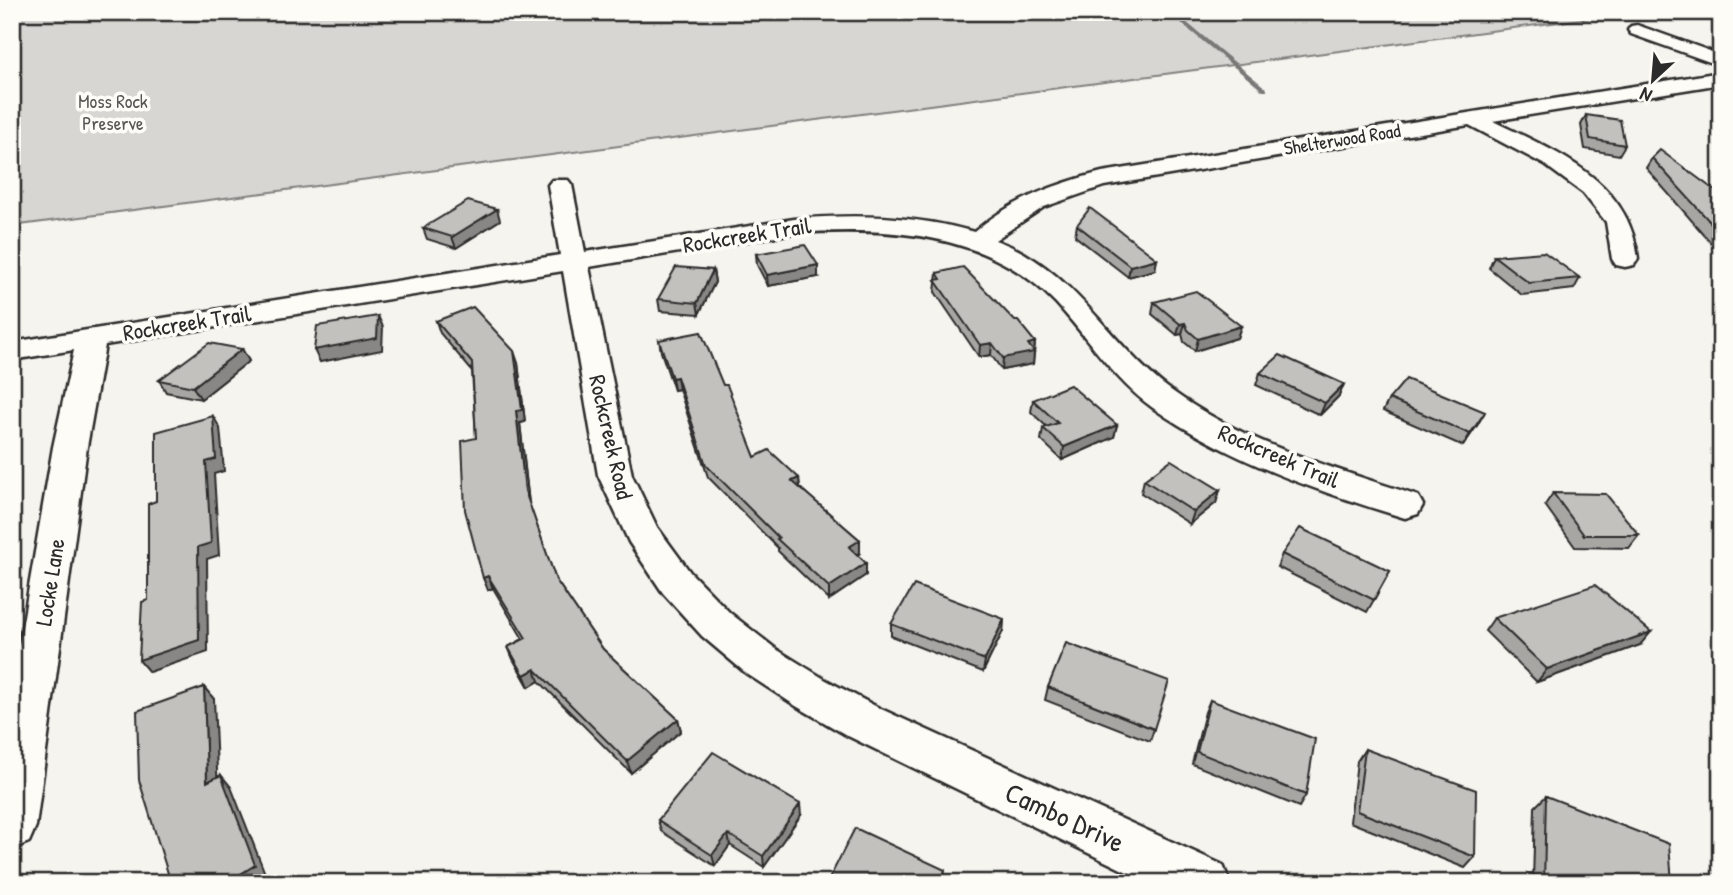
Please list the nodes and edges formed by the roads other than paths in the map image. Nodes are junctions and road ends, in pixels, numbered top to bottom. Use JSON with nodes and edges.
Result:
{"nodes":[{"id":1,"x":1637,"y":30,"type":"dead end"},
{"id":2,"x":1721,"y":61,"type":"edge"},
{"id":3,"x":1721,"y":79,"type":"edge"},
{"id":4,"x":1470,"y":118,"type":"junction"},
{"id":5,"x":560,"y":185,"type":"dead end"},
{"id":6,"x":978,"y":242,"type":"junction"},
{"id":7,"x":1625,"y":259,"type":"dead end"},
{"id":8,"x":575,"y":262,"type":"junction"},
{"id":9,"x":91,"y":339,"type":"junction"},
{"id":10,"x":12,"y":352,"type":"edge"},
{"id":11,"x":1405,"y":505,"type":"dead end"},
{"id":12,"x":963,"y":770,"type":"joint"},
{"id":13,"x":12,"y":826,"type":"edge"},
{"id":14,"x":1205,"y":883,"type":"edge"}],
"edges":[{"from":1,"to":2,"type":"street"},
{"from":3,"to":4,"type":"street","name":"Shelterwood Road"},
{"from":4,"to":6,"type":"street","name":"Shelterwood Road"},
{"from":4,"to":7,"type":"street"},
{"from":5,"to":8,"type":"street","name":"Rockcreek Road"},
{"from":6,"to":8,"type":"street","name":"Rockcreek Trail"},
{"from":6,"to":11,"type":"street","name":"Rockcreek Trail"},
{"from":8,"to":9,"type":"street","name":"Rockcreek Trail"},
{"from":8,"to":12,"type":"street","name":"Rockcreek Road"},
{"from":9,"to":10,"type":"street","name":"Rockcreek Trail"},
{"from":9,"to":13,"type":"street","name":"Locke Lane"},
{"from":12,"to":14,"type":"street","name":"Cambo Drive"}]}
